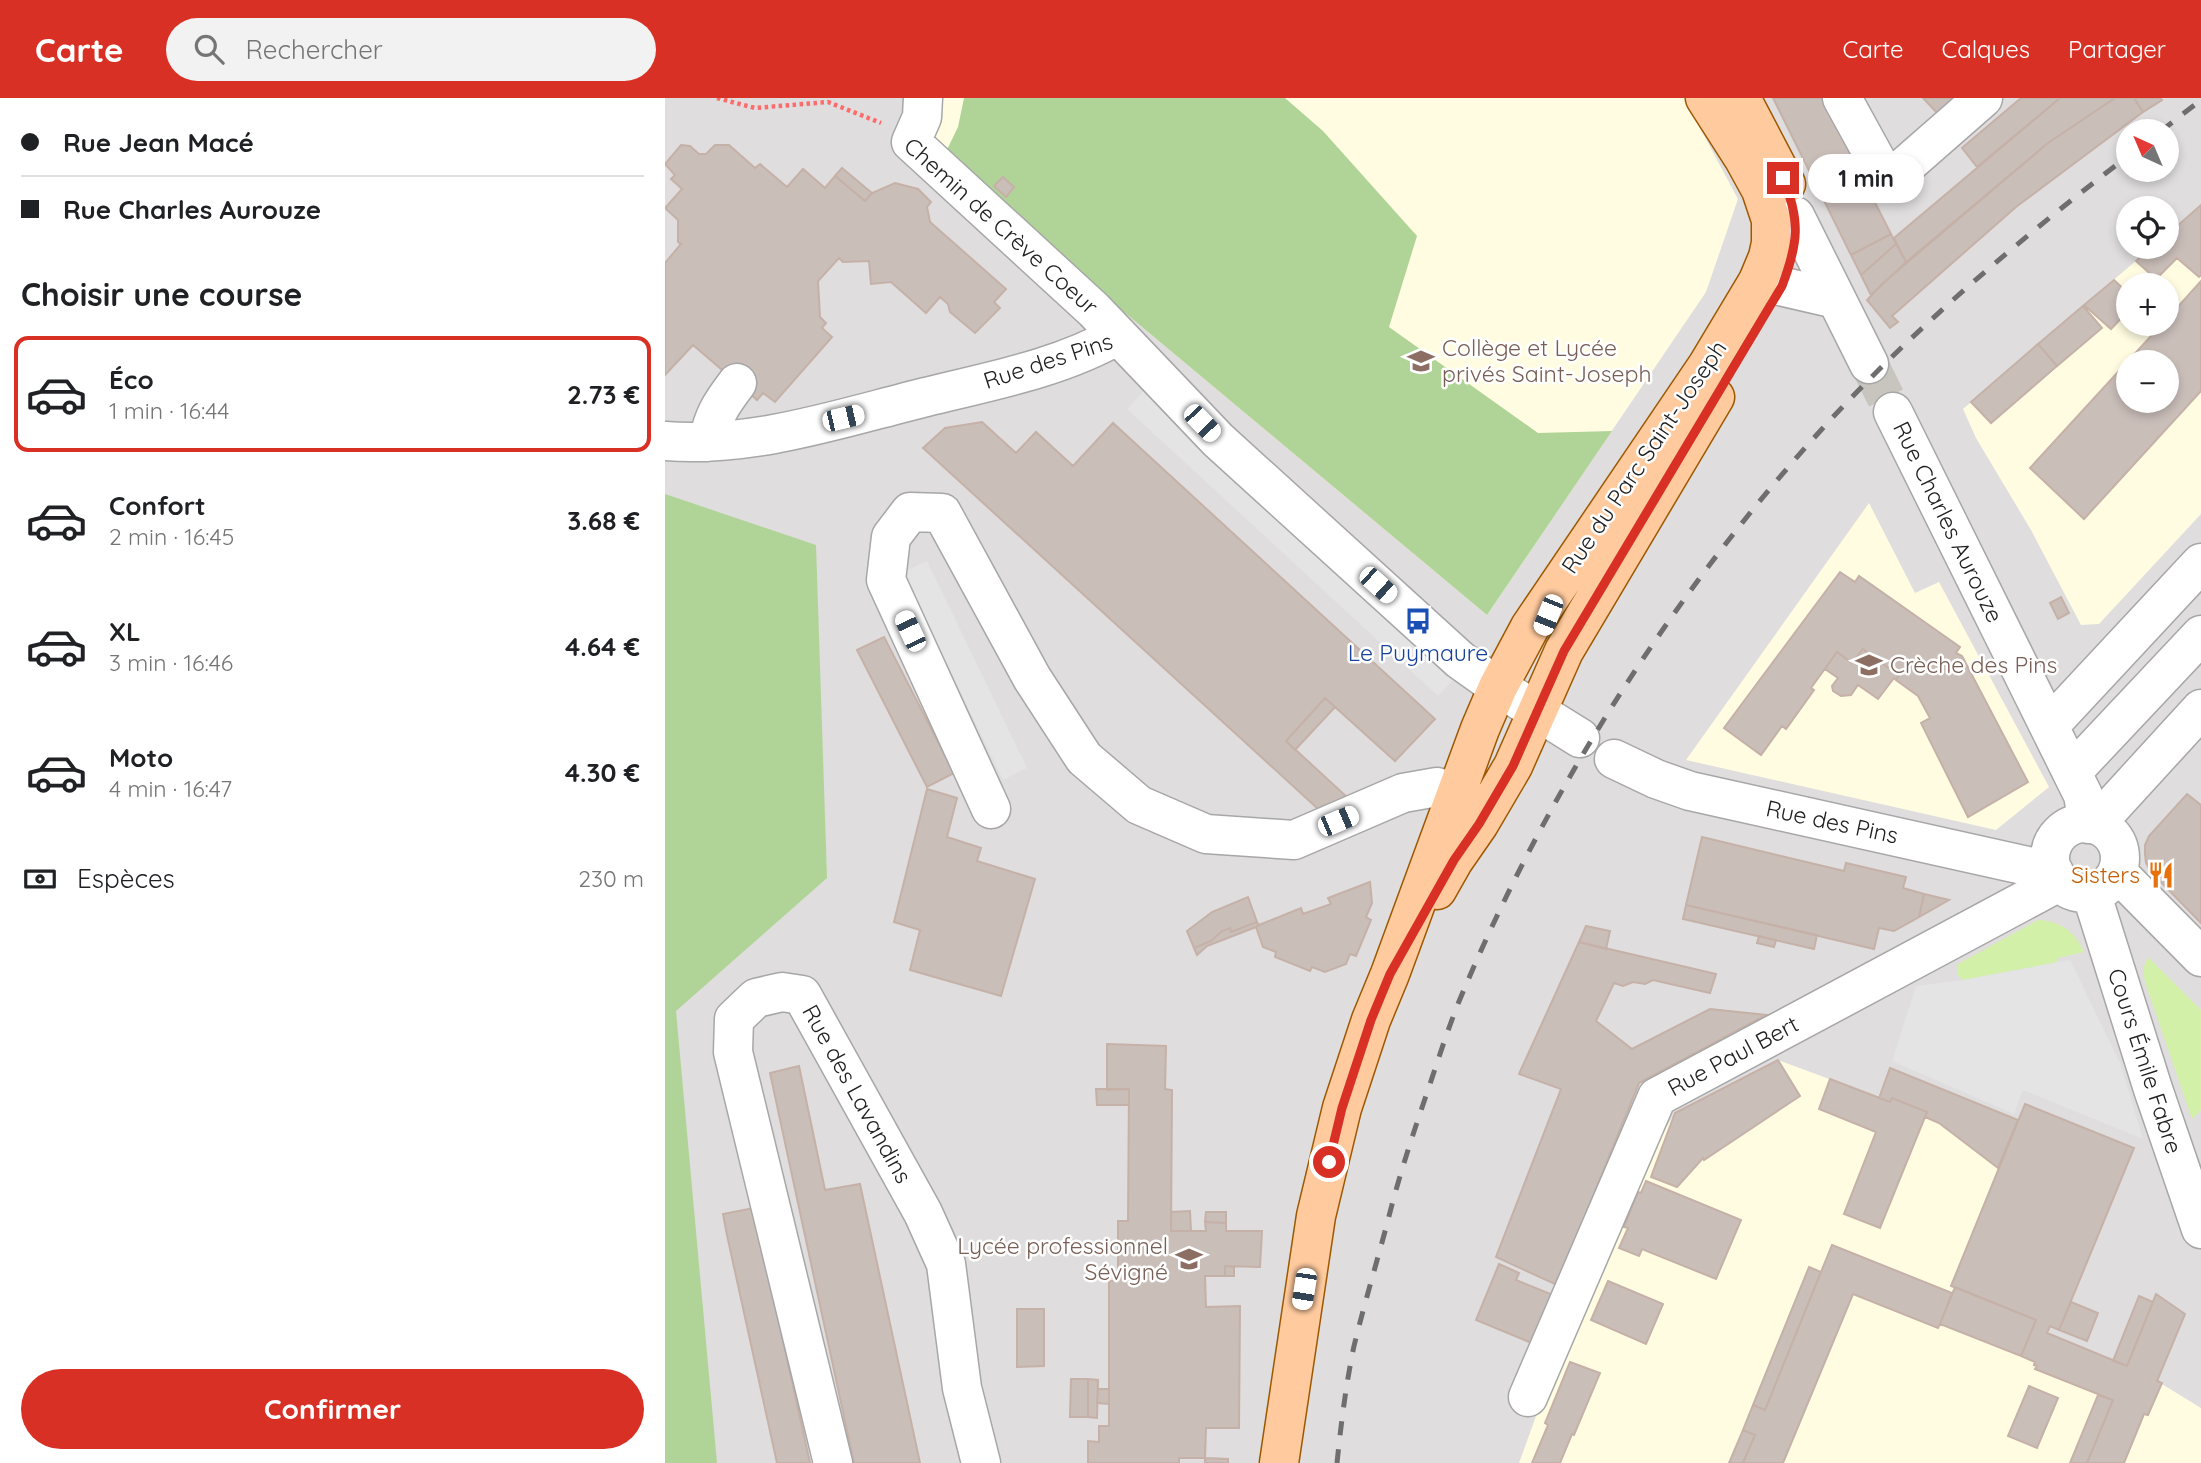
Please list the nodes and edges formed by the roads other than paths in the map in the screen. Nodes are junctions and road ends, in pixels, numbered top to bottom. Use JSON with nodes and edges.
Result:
{"nodes":[{"id":1,"x":923,"y":98,"type":"edge"},
{"id":2,"x":1705,"y":98,"type":"edge"},
{"id":3,"x":1741,"y":98,"type":"edge"},
{"id":4,"x":1842,"y":98,"type":"edge"},
{"id":5,"x":1983,"y":98,"type":"edge"},
{"id":6,"x":1783,"y":218,"type":"junction"},
{"id":7,"x":1770,"y":284,"type":"junction"},
{"id":8,"x":1836,"y":299,"type":"junction"},
{"id":9,"x":1118,"y":335,"type":"junction"},
{"id":10,"x":1869,"y":364,"type":"tunnel mouth"},
{"id":11,"x":737,"y":383,"type":"dead end"},
{"id":12,"x":1893,"y":412,"type":"tunnel mouth"},
{"id":13,"x":665,"y":441,"type":"edge"},
{"id":14,"x":708,"y":442,"type":"junction"},
{"id":15,"x":2201,"y":563,"type":"edge"},
{"id":16,"x":1562,"y":580,"type":"junction"},
{"id":17,"x":2201,"y":635,"type":"edge"},
{"id":18,"x":1497,"y":687,"type":"junction"},
{"id":19,"x":2201,"y":709,"type":"edge"},
{"id":20,"x":2043,"y":715,"type":"junction"},
{"id":21,"x":1560,"y":726,"type":"junction"},
{"id":22,"x":2109,"y":733,"type":"junction"},
{"id":23,"x":2201,"y":742,"type":"edge"},
{"id":24,"x":1614,"y":759,"type":"dead end"},
{"id":25,"x":2072,"y":772,"type":"junction"},
{"id":26,"x":1473,"y":802,"type":"junction"},
{"id":27,"x":991,"y":809,"type":"dead end"},
{"id":28,"x":2088,"y":858,"type":"junction"},
{"id":29,"x":2201,"y":957,"type":"edge"},
{"id":30,"x":1390,"y":974,"type":"junction"},
{"id":31,"x":2201,"y":1228,"type":"edge"},
{"id":32,"x":1528,"y":1397,"type":"dead end"},
{"id":33,"x":833,"y":1463,"type":"edge"},
{"id":34,"x":981,"y":1463,"type":"edge"},
{"id":35,"x":1279,"y":1463,"type":"edge"}],
"edges":[{"from":1,"to":9,"type":"street","name":"Chemin de Crève Coeur"},
{"from":2,"to":6,"type":"main road"},
{"from":3,"to":6,"type":"main road"},
{"from":4,"to":5,"type":"street"},
{"from":6,"to":7,"type":"main road","name":"Rue du Parc Saint-Joseph"},
{"from":6,"to":8,"type":"street"},
{"from":7,"to":8,"type":"street"},
{"from":7,"to":16,"type":"main road","name":"Rue du Parc Saint-Joseph"},
{"from":7,"to":21,"type":"main road","name":"Rue du Parc Saint-Joseph"},
{"from":8,"to":10,"type":"street"},
{"from":9,"to":14,"type":"street","name":"Rue des Pins"},
{"from":9,"to":18,"type":"street","name":"Rue des Pins"},
{"from":11,"to":14,"type":"street"},
{"from":12,"to":20,"type":"street","name":"Rue Charles Aurouze"},
{"from":13,"to":14,"type":"street","name":"Rue des Pins"},
{"from":15,"to":20,"type":"street"},
{"from":16,"to":18,"type":"main road","name":"Rue du Parc Saint-Joseph"},
{"from":16,"to":21,"type":"street"},
{"from":17,"to":22,"type":"street"},
{"from":18,"to":21,"type":"street","name":"Rue des Pins"},
{"from":18,"to":26,"type":"main road","name":"Rue du Parc Saint-Joseph"},
{"from":19,"to":28,"type":"street"},
{"from":20,"to":25,"type":"street","name":"Rue Charles Aurouze"},
{"from":21,"to":26,"type":"main road","name":"Rue du Parc Saint-Joseph"},
{"from":22,"to":25,"type":"street"},
{"from":22,"to":28,"type":"street"},
{"from":23,"to":28,"type":"street"},
{"from":24,"to":28,"type":"street","name":"Rue des Pins"},
{"from":25,"to":28,"type":"street","name":"Rue Charles Aurouze"},
{"from":26,"to":27,"type":"street"},
{"from":26,"to":30,"type":"main road"},
{"from":26,"to":30,"type":"main road"},
{"from":28,"to":29,"type":"street"},
{"from":28,"to":31,"type":"street","name":"Cours Émile Fabre"},
{"from":28,"to":32,"type":"street","name":"Rue Paul Bert"},
{"from":30,"to":35,"type":"main road"},
{"from":33,"to":34,"type":"street","name":"Rue des Lavandins"}]}
